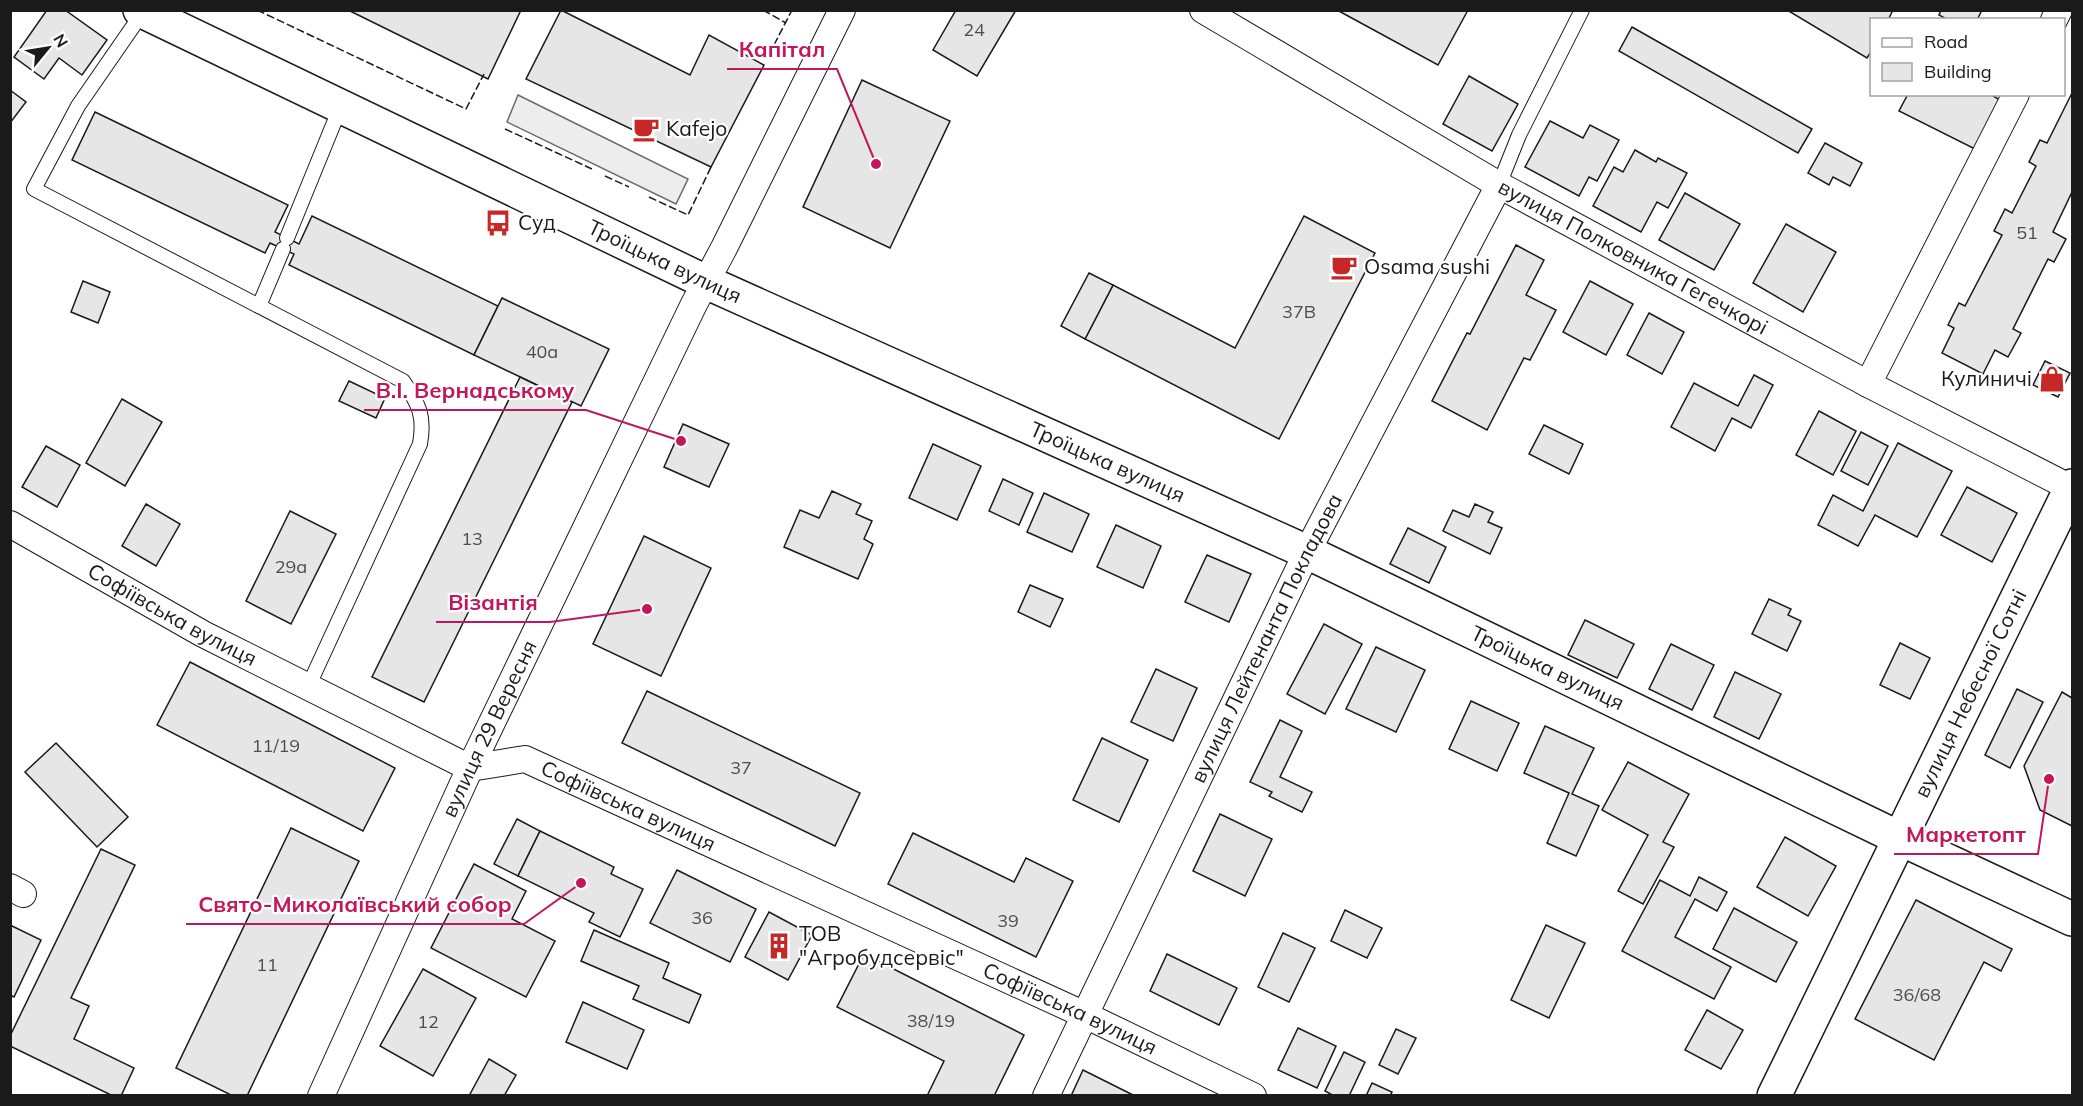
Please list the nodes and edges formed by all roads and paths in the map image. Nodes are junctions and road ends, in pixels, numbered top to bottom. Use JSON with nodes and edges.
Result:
{"nodes":[{"id":1,"x":842,"y":10,"type":"edge"},
{"id":2,"x":1203,"y":10,"type":"edge"},
{"id":3,"x":1582,"y":10,"type":"edge"},
{"id":4,"x":142,"y":11,"type":"edge"},
{"id":5,"x":2015,"y":96,"type":"edge"},
{"id":6,"x":340,"y":108,"type":"junction"},
{"id":7,"x":1498,"y":185,"type":"junction"},
{"id":8,"x":706,"y":282,"type":"junction"},
{"id":9,"x":260,"y":306,"type":"junction"},
{"id":10,"x":1868,"y":384,"type":"junction"},
{"id":11,"x":2072,"y":487,"type":"edge"},
{"id":12,"x":10,"y":524,"type":"edge"},
{"id":13,"x":1307,"y":552,"type":"junction"},
{"id":14,"x":308,"y":687,"type":"junction"},
{"id":15,"x":470,"y":768,"type":"junction"},
{"id":16,"x":1901,"y":839,"type":"junction"},
{"id":17,"x":2073,"y":919,"type":"edge"},
{"id":18,"x":1085,"y":1015,"type":"junction"},
{"id":19,"x":321,"y":1095,"type":"edge"},
{"id":20,"x":1046,"y":1095,"type":"edge"},
{"id":21,"x":1253,"y":1095,"type":"edge"},
{"id":22,"x":1774,"y":1095,"type":"edge"}],
"edges":[{"from":1,"to":8,"type":"street","name":"вулиця 29 Вересня"},
{"from":2,"to":7,"type":"street","name":"вулиця Полковника Гегечкорі"},
{"from":3,"to":7,"type":"lane"},
{"from":4,"to":6,"type":"main road","name":"Троїцька вулиця"},
{"from":4,"to":9,"type":"lane"},
{"from":5,"to":10,"type":"street"},
{"from":6,"to":8,"type":"main road","name":"Троїцька вулиця"},
{"from":6,"to":9,"type":"lane"},
{"from":7,"to":10,"type":"street","name":"вулиця Полковника Гегечкорі"},
{"from":7,"to":13,"type":"street","name":"вулиця Лейтенанта Покладова"},
{"from":8,"to":13,"type":"main road","name":"Троїцька вулиця"},
{"from":8,"to":15,"type":"street","name":"вулиця 29 Вересня"},
{"from":9,"to":14,"type":"lane"},
{"from":10,"to":11,"type":"street","name":"вулиця Полковника Гегечкорі"},
{"from":11,"to":16,"type":"main road","name":"вулиця Небесної Сотні"},
{"from":12,"to":14,"type":"street","name":"Софіївська вулиця"},
{"from":13,"to":16,"type":"main road","name":"Троїцька вулиця"},
{"from":13,"to":18,"type":"street","name":"вулиця Лейтенанта Покладова"},
{"from":14,"to":15,"type":"street","name":"Софіївська вулиця"},
{"from":15,"to":18,"type":"street","name":"Софіївська вулиця"},
{"from":15,"to":19,"type":"street","name":"вулиця 29 Вересня"},
{"from":16,"to":17,"type":"main road","name":"Троїцька вулиця"},
{"from":16,"to":22,"type":"main road","name":"вулиця Небесної Сотні"},
{"from":18,"to":20,"type":"street","name":"вулиця Лейтенанта Покладова"},
{"from":18,"to":21,"type":"street","name":"Софіївська вулиця"}]}
